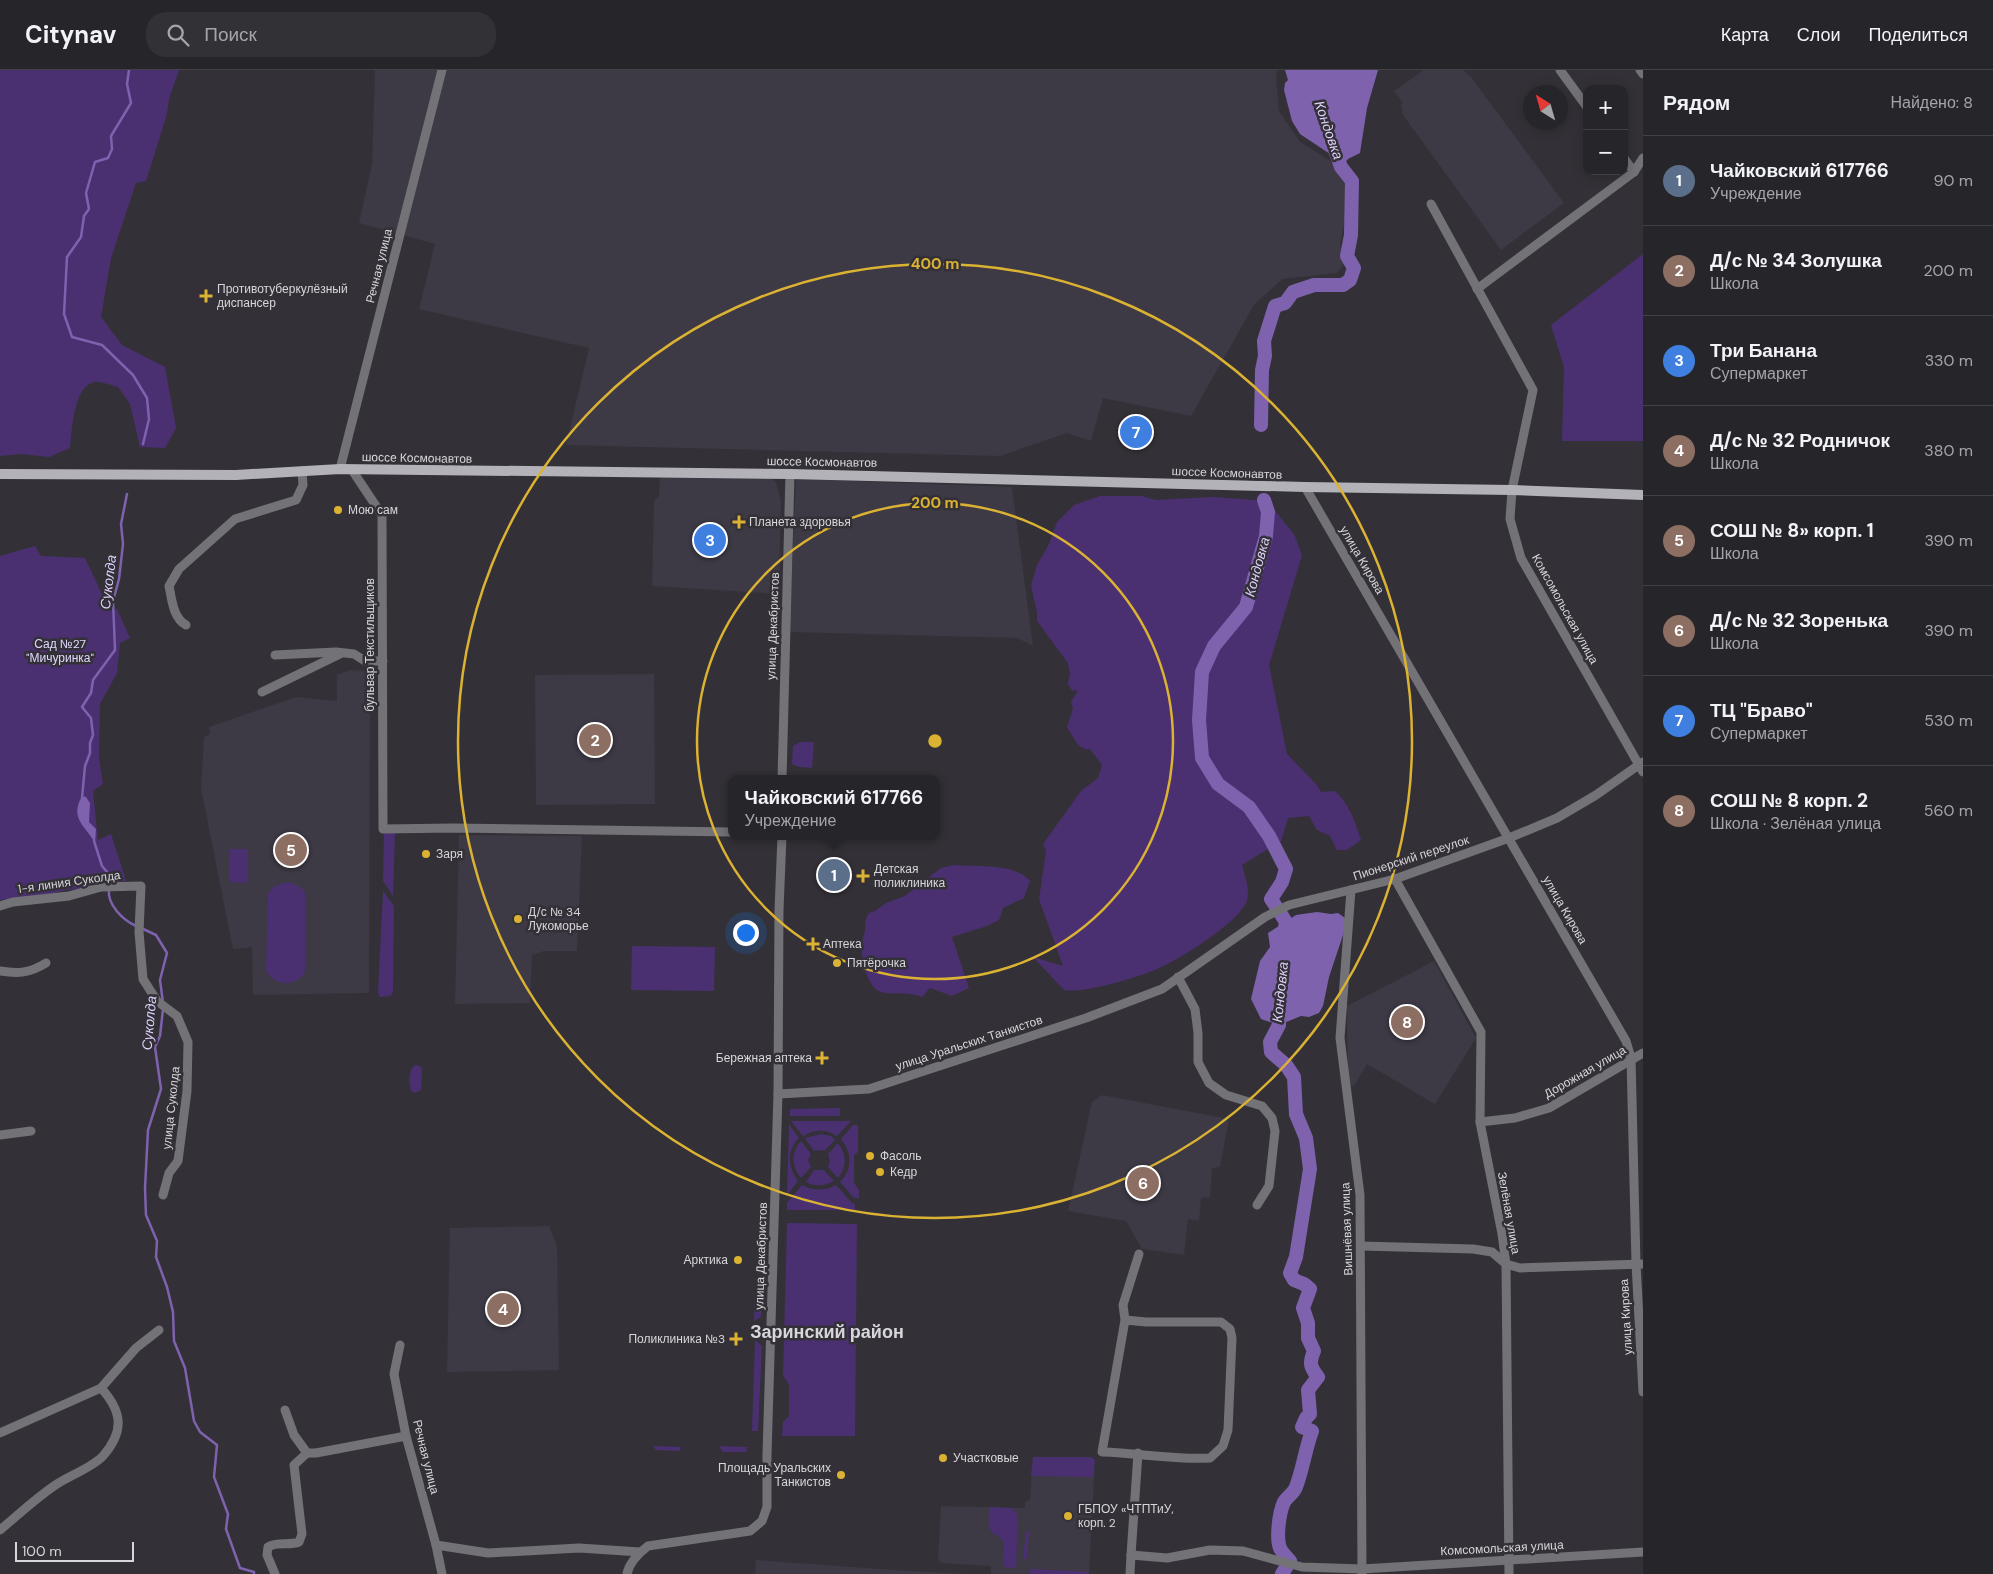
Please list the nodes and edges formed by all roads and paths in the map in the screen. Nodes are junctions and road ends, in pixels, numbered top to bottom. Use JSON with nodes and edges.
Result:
{"nodes":[{"id":1,"x":442,"y":70,"type":"edge"},
{"id":2,"x":1560,"y":70,"type":"edge"},
{"id":3,"x":1640,"y":70,"type":"edge"},
{"id":4,"x":1643,"y":74,"type":"edge"},
{"id":5,"x":1583,"y":102,"type":"edge"},
{"id":6,"x":1643,"y":158,"type":"edge"},
{"id":7,"x":1628,"y":164,"type":"edge"},
{"id":8,"x":1634,"y":172,"type":"junction"},
{"id":9,"x":1431,"y":204,"type":"dead end"},
{"id":10,"x":1477,"y":289,"type":"junction"},
{"id":11,"x":340,"y":469,"type":"junction"},
{"id":12,"x":352,"y":470,"type":"junction"},
{"id":13,"x":302,"y":471,"type":"junction"},
{"id":14,"x":0,"y":474,"type":"edge"},
{"id":15,"x":790,"y":474,"type":"junction"},
{"id":16,"x":1305,"y":487,"type":"junction"},
{"id":17,"x":1512,"y":490,"type":"junction"},
{"id":18,"x":1643,"y":495,"type":"edge"},
{"id":19,"x":186,"y":625,"type":"dead end"},
{"id":20,"x":342,"y":653,"type":"junction"},
{"id":21,"x":275,"y":655,"type":"dead end"},
{"id":22,"x":383,"y":661,"type":"junction"},
{"id":23,"x":262,"y":692,"type":"dead end"},
{"id":24,"x":1642,"y":766,"type":"edge"},
{"id":25,"x":782,"y":775,"type":"edge"},
{"id":26,"x":728,"y":832,"type":"edge"},
{"id":27,"x":1509,"y":838,"type":"junction"},
{"id":28,"x":782,"y":840,"type":"edge"},
{"id":29,"x":1395,"y":879,"type":"junction"},
{"id":30,"x":141,"y":886,"type":"joint"},
{"id":31,"x":1351,"y":890,"type":"junction"},
{"id":32,"x":0,"y":906,"type":"edge"},
{"id":33,"x":46,"y":963,"type":"dead end"},
{"id":34,"x":0,"y":971,"type":"edge"},
{"id":35,"x":1178,"y":977,"type":"junction"},
{"id":36,"x":1162,"y":989,"type":"joint"},
{"id":37,"x":1643,"y":1053,"type":"edge"},
{"id":38,"x":1631,"y":1058,"type":"junction"},
{"id":39,"x":778,"y":1094,"type":"junction"},
{"id":40,"x":1480,"y":1122,"type":"junction"},
{"id":41,"x":31,"y":1131,"type":"dead end"},
{"id":42,"x":0,"y":1134,"type":"edge"},
{"id":43,"x":163,"y":1195,"type":"dead end"},
{"id":44,"x":1257,"y":1204,"type":"dead end"},
{"id":45,"x":1361,"y":1246,"type":"junction"},
{"id":46,"x":1139,"y":1254,"type":"dead end"},
{"id":47,"x":1506,"y":1264,"type":"junction"},
{"id":48,"x":1639,"y":1264,"type":"edge"},
{"id":49,"x":1125,"y":1320,"type":"junction"},
{"id":50,"x":159,"y":1330,"type":"dead end"},
{"id":51,"x":400,"y":1345,"type":"dead end"},
{"id":52,"x":101,"y":1388,"type":"junction"},
{"id":53,"x":1643,"y":1392,"type":"edge"},
{"id":54,"x":285,"y":1410,"type":"dead end"},
{"id":55,"x":0,"y":1433,"type":"edge"},
{"id":56,"x":406,"y":1436,"type":"junction"},
{"id":57,"x":307,"y":1453,"type":"junction"},
{"id":58,"x":1138,"y":1453,"type":"junction"},
{"id":59,"x":0,"y":1530,"type":"edge"},
{"id":60,"x":436,"y":1545,"type":"junction"},
{"id":61,"x":640,"y":1552,"type":"junction"},
{"id":62,"x":1643,"y":1552,"type":"edge"},
{"id":63,"x":1131,"y":1555,"type":"junction"},
{"id":64,"x":1508,"y":1560,"type":"junction"},
{"id":65,"x":1301,"y":1570,"type":"edge"},
{"id":66,"x":1362,"y":1571,"type":"edge"},
{"id":67,"x":275,"y":1574,"type":"edge"},
{"id":68,"x":442,"y":1574,"type":"edge"},
{"id":69,"x":627,"y":1574,"type":"edge"},
{"id":70,"x":1130,"y":1574,"type":"edge"},
{"id":71,"x":1509,"y":1574,"type":"edge"}],
"edges":[{"from":1,"to":11,"type":"street","name":"Речная улица"},
{"from":2,"to":5,"type":"street"},
{"from":3,"to":4,"type":"street"},
{"from":6,"to":8,"type":"street"},
{"from":7,"to":8,"type":"street"},
{"from":8,"to":10,"type":"street"},
{"from":9,"to":10,"type":"street","name":"Комсомольская улица"},
{"from":10,"to":17,"type":"street","name":"Комсомольская улица"},
{"from":11,"to":12,"type":"main road","name":"шоссе Космонавтов"},
{"from":11,"to":13,"type":"main road","name":"шоссе Космонавтов"},
{"from":12,"to":15,"type":"main road","name":"шоссе Космонавтов"},
{"from":12,"to":22,"type":"street","name":"бульвар Текстильщиков"},
{"from":13,"to":14,"type":"main road","name":"шоссе Космонавтов"},
{"from":13,"to":19,"type":"street"},
{"from":15,"to":16,"type":"main road","name":"шоссе Космонавтов"},
{"from":15,"to":25,"type":"street","name":"улица Декабристов"},
{"from":16,"to":17,"type":"main road","name":"шоссе Космонавтов"},
{"from":16,"to":27,"type":"street","name":"улица Кирова"},
{"from":17,"to":18,"type":"main road","name":"шоссе Космонавтов"},
{"from":17,"to":24,"type":"street","name":"Комсомольская улица"},
{"from":20,"to":21,"type":"street"},
{"from":20,"to":22,"type":"street"},
{"from":20,"to":23,"type":"street"},
{"from":22,"to":26,"type":"street","name":"бульвар Текстильщиков"},
{"from":24,"to":27,"type":"street","name":"Пионерский переулок"},
{"from":27,"to":29,"type":"street","name":"Пионерский переулок"},
{"from":27,"to":38,"type":"street","name":"улица Кирова"},
{"from":28,"to":39,"type":"street","name":"улица Декабристов"},
{"from":29,"to":31,"type":"street","name":"Пионерский переулок"},
{"from":29,"to":40,"type":"street","name":"Зелёная улица"},
{"from":30,"to":32,"type":"street","name":"1-я линия Суколда"},
{"from":30,"to":43,"type":"street","name":"улица Суколда"},
{"from":31,"to":35,"type":"street","name":"Пионерский переулок"},
{"from":31,"to":45,"type":"street","name":"Вишнёвая улица"},
{"from":33,"to":34,"type":"street"},
{"from":35,"to":36,"type":"street","name":"Пионерский переулок"},
{"from":35,"to":44,"type":"street"},
{"from":36,"to":39,"type":"street","name":"улица Уральских Танкистов"},
{"from":37,"to":38,"type":"street","name":"Дорожная улица"},
{"from":38,"to":40,"type":"street","name":"Дорожная улица"},
{"from":38,"to":48,"type":"street","name":"улица Кирова"},
{"from":39,"to":61,"type":"street","name":"улица Декабристов"},
{"from":40,"to":47,"type":"street","name":"Зелёная улица"},
{"from":41,"to":42,"type":"street"},
{"from":45,"to":47,"type":"street"},
{"from":45,"to":66,"type":"street","name":"Вишнёвая улица"},
{"from":46,"to":49,"type":"street"},
{"from":47,"to":48,"type":"street"},
{"from":47,"to":64,"type":"street","name":"Зелёная улица"},
{"from":48,"to":53,"type":"street","name":"улица Кирова"},
{"from":49,"to":58,"type":"street"},
{"from":49,"to":58,"type":"street"},
{"from":50,"to":52,"type":"street"},
{"from":51,"to":56,"type":"street","name":"Речная улица"},
{"from":52,"to":55,"type":"street"},
{"from":52,"to":59,"type":"street"},
{"from":54,"to":57,"type":"street"},
{"from":56,"to":57,"type":"street"},
{"from":56,"to":60,"type":"street","name":"Речная улица"},
{"from":57,"to":67,"type":"street"},
{"from":58,"to":63,"type":"street"},
{"from":60,"to":61,"type":"street"},
{"from":60,"to":68,"type":"street","name":"Речная улица"},
{"from":61,"to":69,"type":"street"},
{"from":62,"to":64,"type":"street","name":"Комсомольская улица"},
{"from":63,"to":65,"type":"street"},
{"from":63,"to":70,"type":"street"},
{"from":64,"to":66,"type":"street","name":"Комсомольская улица"},
{"from":64,"to":71,"type":"street","name":"Зелёная улица"},
{"from":65,"to":66,"type":"street"}]}
